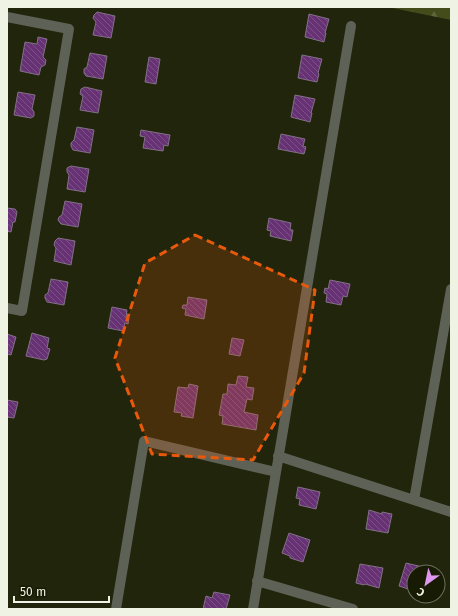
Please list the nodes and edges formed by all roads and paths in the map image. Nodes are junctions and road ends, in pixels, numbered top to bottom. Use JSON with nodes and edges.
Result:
{"nodes":[{"id":1,"x":7,"y":16,"type":"edge"},
{"id":2,"x":351,"y":26,"type":"dead end"},
{"id":3,"x":451,"y":289,"type":"edge"},
{"id":4,"x":7,"y":308,"type":"edge"},
{"id":5,"x":278,"y":456,"type":"junction"},
{"id":6,"x":276,"y":472,"type":"junction"},
{"id":7,"x":414,"y":500,"type":"junction"},
{"id":8,"x":451,"y":512,"type":"edge"},
{"id":9,"x":257,"y":581,"type":"junction"},
{"id":10,"x":116,"y":609,"type":"edge"},
{"id":11,"x":253,"y":609,"type":"edge"},
{"id":12,"x":353,"y":609,"type":"edge"}],
"edges":[{"from":1,"to":4,"type":"street"},
{"from":2,"to":5,"type":"street"},
{"from":3,"to":7,"type":"street"},
{"from":5,"to":6,"type":"street"},
{"from":5,"to":7,"type":"street"},
{"from":6,"to":9,"type":"street"},
{"from":6,"to":10,"type":"street"},
{"from":7,"to":8,"type":"street"},
{"from":9,"to":11,"type":"street"},
{"from":9,"to":12,"type":"street"}]}
